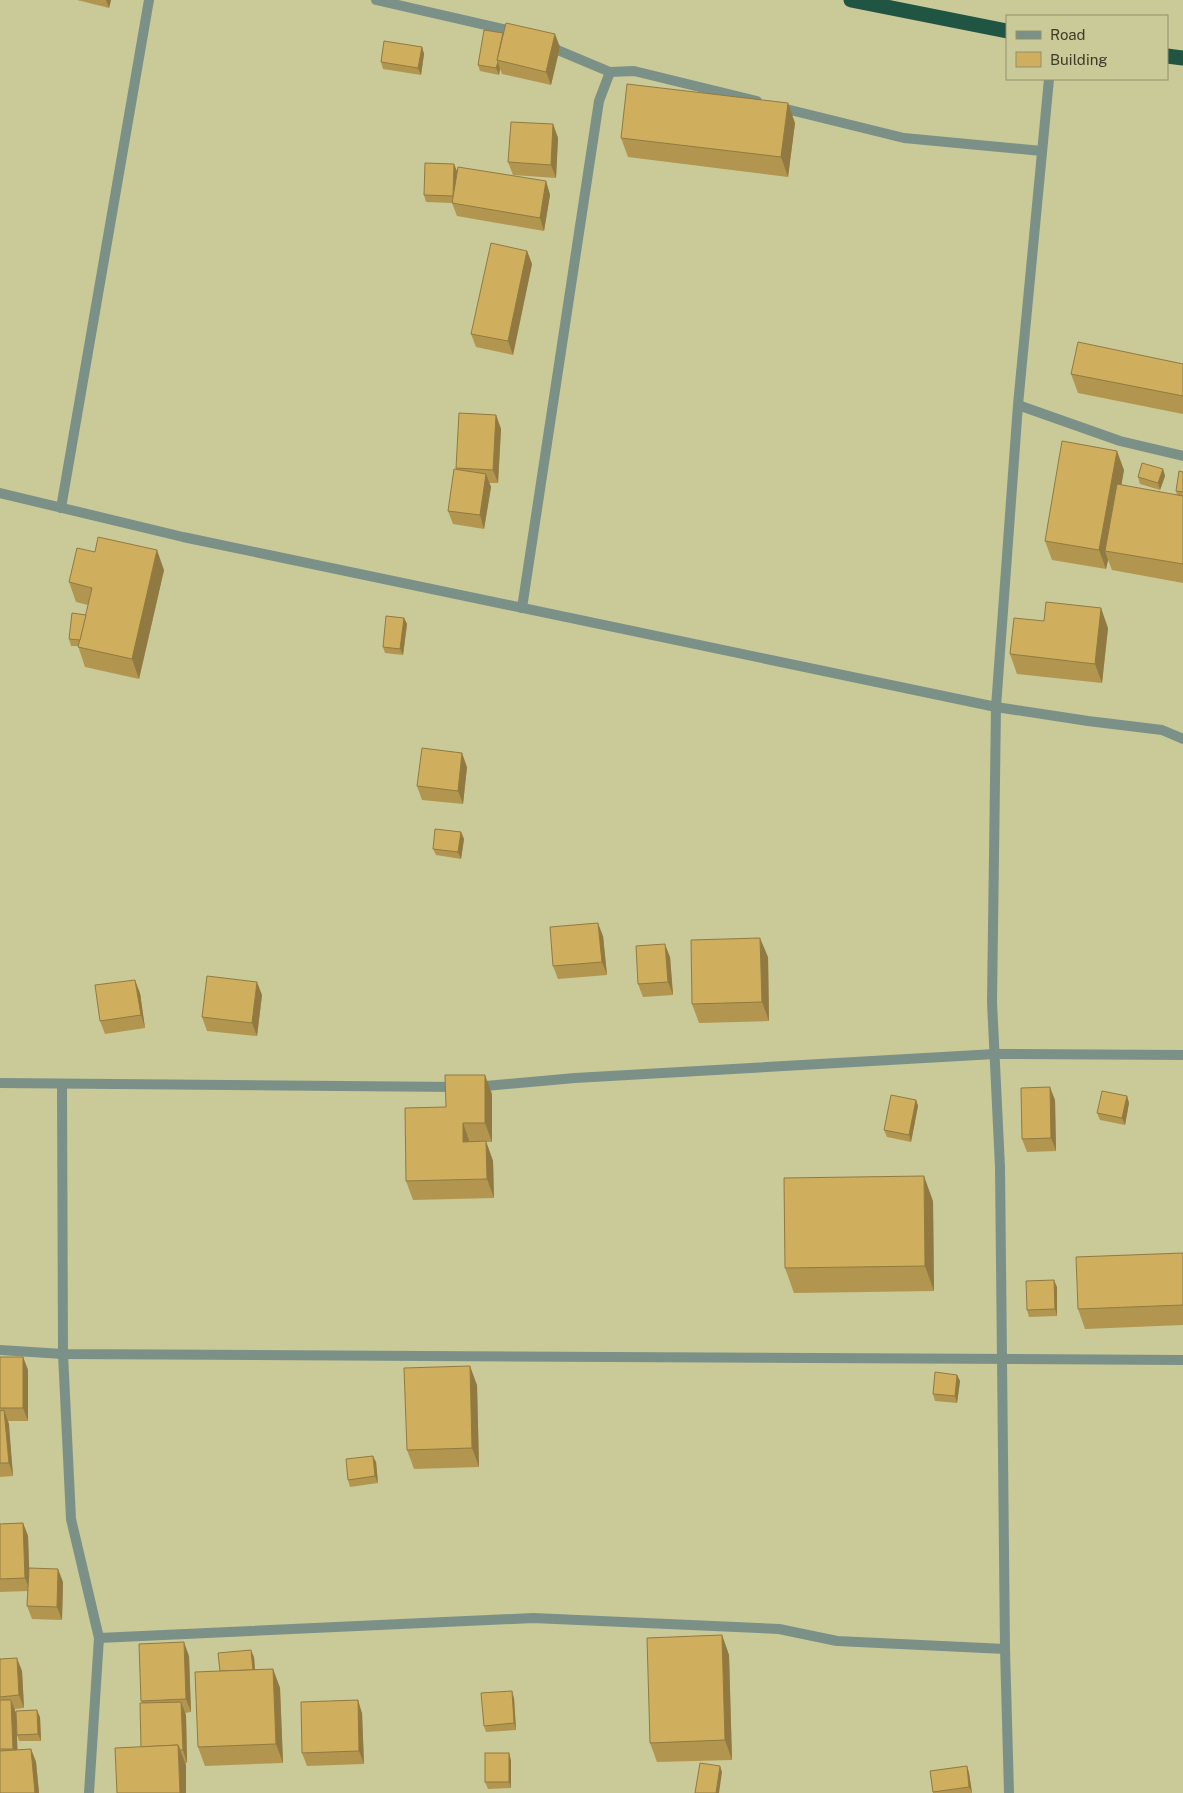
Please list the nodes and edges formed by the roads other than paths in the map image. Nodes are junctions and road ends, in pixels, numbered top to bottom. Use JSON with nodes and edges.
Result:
{"nodes":[{"id":1,"x":149,"y":0,"type":"edge"},
{"id":2,"x":376,"y":0,"type":"edge"},
{"id":3,"x":851,"y":0,"type":"edge"},
{"id":4,"x":1006,"y":31,"type":"edge"},
{"id":5,"x":524,"y":36,"type":"edge"},
{"id":6,"x":542,"y":43,"type":"edge"},
{"id":7,"x":1168,"y":56,"type":"edge"},
{"id":8,"x":1183,"y":58,"type":"edge"},
{"id":9,"x":610,"y":72,"type":"junction"},
{"id":10,"x":1049,"y":80,"type":"edge"},
{"id":11,"x":1042,"y":151,"type":"junction"},
{"id":12,"x":1018,"y":404,"type":"junction"},
{"id":13,"x":1183,"y":456,"type":"edge"},
{"id":14,"x":0,"y":493,"type":"edge"},
{"id":15,"x":61,"y":508,"type":"junction"},
{"id":16,"x":522,"y":608,"type":"junction"},
{"id":17,"x":996,"y":707,"type":"junction"},
{"id":18,"x":1183,"y":739,"type":"edge"},
{"id":19,"x":995,"y":1054,"type":"junction"},
{"id":20,"x":1183,"y":1055,"type":"edge"},
{"id":21,"x":0,"y":1083,"type":"edge"},
{"id":22,"x":62,"y":1084,"type":"junction"},
{"id":23,"x":0,"y":1350,"type":"edge"},
{"id":24,"x":63,"y":1354,"type":"junction"},
{"id":25,"x":1002,"y":1360,"type":"junction"},
{"id":26,"x":1183,"y":1360,"type":"edge"},
{"id":27,"x":99,"y":1638,"type":"junction"},
{"id":28,"x":1005,"y":1648,"type":"junction"},
{"id":29,"x":90,"y":1793,"type":"edge"},
{"id":30,"x":1009,"y":1793,"type":"edge"}],
"edges":[{"from":1,"to":15,"type":"street"},
{"from":2,"to":5,"type":"street"},
{"from":3,"to":4,"type":"highway"},
{"from":6,"to":9,"type":"street"},
{"from":7,"to":8,"type":"highway"},
{"from":9,"to":11,"type":"street"},
{"from":9,"to":16,"type":"street"},
{"from":10,"to":11,"type":"street"},
{"from":11,"to":12,"type":"street"},
{"from":12,"to":13,"type":"street"},
{"from":12,"to":17,"type":"street"},
{"from":14,"to":15,"type":"street"},
{"from":15,"to":16,"type":"street"},
{"from":16,"to":17,"type":"street"},
{"from":17,"to":18,"type":"street"},
{"from":17,"to":19,"type":"street"},
{"from":19,"to":20,"type":"street"},
{"from":19,"to":22,"type":"street"},
{"from":19,"to":25,"type":"street"},
{"from":21,"to":22,"type":"street"},
{"from":22,"to":24,"type":"street"},
{"from":23,"to":24,"type":"street"},
{"from":24,"to":25,"type":"street"},
{"from":24,"to":27,"type":"street"},
{"from":25,"to":26,"type":"street"},
{"from":25,"to":28,"type":"street"},
{"from":27,"to":28,"type":"street"},
{"from":27,"to":29,"type":"street"},
{"from":28,"to":30,"type":"street"}]}
